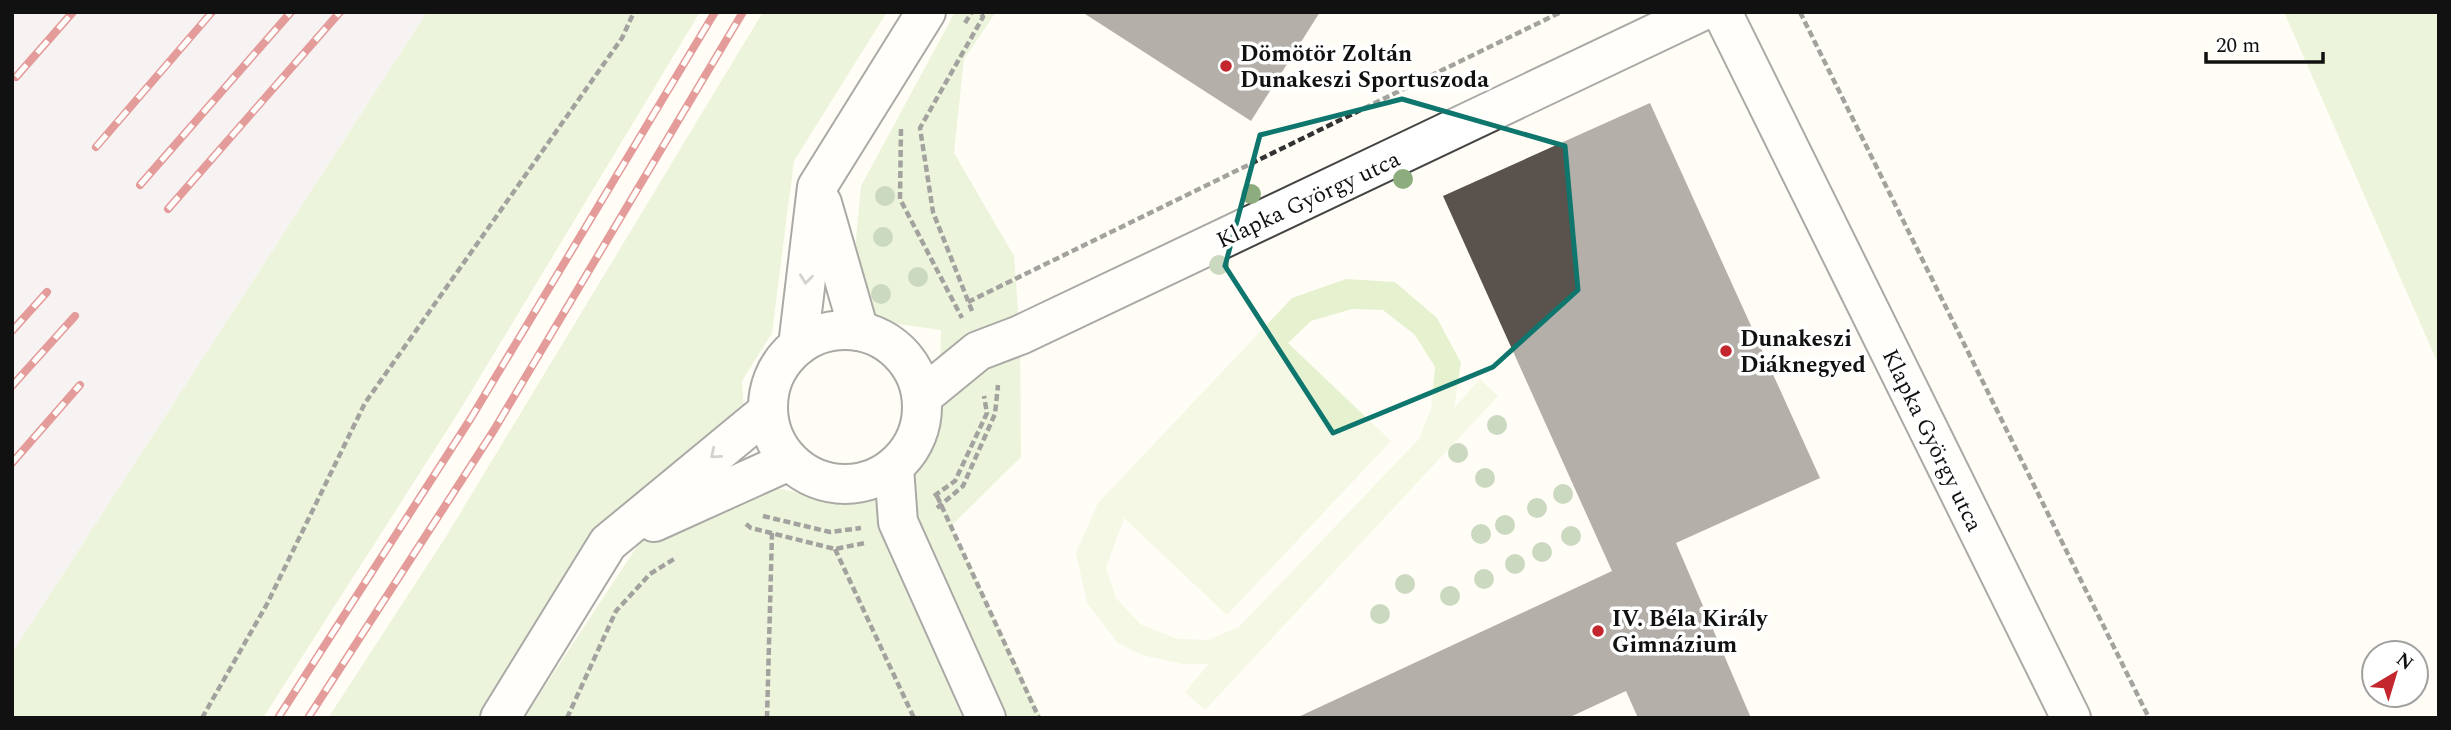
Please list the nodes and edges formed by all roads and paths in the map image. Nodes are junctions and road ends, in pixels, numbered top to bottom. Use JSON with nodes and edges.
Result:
{"nodes":[{"id":1,"x":634,"y":12,"type":"edge"},
{"id":2,"x":926,"y":12,"type":"edge"},
{"id":3,"x":972,"y":12,"type":"edge"},
{"id":4,"x":980,"y":12,"type":"edge"},
{"id":5,"x":1561,"y":12,"type":"edge"},
{"id":6,"x":1700,"y":12,"type":"edge"},
{"id":7,"x":1722,"y":12,"type":"edge"},
{"id":8,"x":1800,"y":12,"type":"edge"},
{"id":9,"x":958,"y":34,"type":"dead end"},
{"id":10,"x":901,"y":122,"type":"dead end"},
{"id":11,"x":817,"y":187,"type":"junction"},
{"id":12,"x":968,"y":302,"type":"junction"},
{"id":13,"x":859,"y":331,"type":"junction"},
{"id":14,"x":797,"y":346,"type":"junction"},
{"id":15,"x":982,"y":350,"type":"junction"},
{"id":16,"x":923,"y":396,"type":"junction"},
{"id":17,"x":768,"y":411,"type":"junction"},
{"id":18,"x":789,"y":460,"type":"junction"},
{"id":19,"x":894,"y":468,"type":"junction"},
{"id":20,"x":852,"y":485,"type":"junction"},
{"id":21,"x":936,"y":495,"type":"junction"},
{"id":22,"x":941,"y":505,"type":"junction"},
{"id":23,"x":760,"y":515,"type":"dead end"},
{"id":24,"x":738,"y":519,"type":"dead end"},
{"id":25,"x":901,"y":528,"type":"junction"},
{"id":26,"x":772,"y":533,"type":"junction"},
{"id":27,"x":608,"y":543,"type":"junction"},
{"id":28,"x":835,"y":549,"type":"junction"},
{"id":29,"x":683,"y":553,"type":"dead end"},
{"id":30,"x":202,"y":718,"type":"edge"},
{"id":31,"x":500,"y":718,"type":"edge"},
{"id":32,"x":567,"y":718,"type":"edge"},
{"id":33,"x":766,"y":718,"type":"edge"},
{"id":34,"x":914,"y":718,"type":"edge"},
{"id":35,"x":986,"y":718,"type":"edge"},
{"id":36,"x":1039,"y":718,"type":"edge"},
{"id":37,"x":2071,"y":718,"type":"edge"},
{"id":38,"x":2149,"y":718,"type":"edge"}],
"edges":[{"from":1,"to":30,"type":"path"},
{"from":2,"to":11,"type":"street"},
{"from":3,"to":9,"type":"path"},
{"from":4,"to":12,"type":"path"},
{"from":5,"to":12,"type":"path"},
{"from":6,"to":15,"type":"street","name":"Klapka György utca"},
{"from":7,"to":37,"type":"street","name":"Klapka György utca"},
{"from":8,"to":38,"type":"path"},
{"from":10,"to":15,"type":"path"},
{"from":11,"to":13,"type":"street"},
{"from":11,"to":14,"type":"street","one_way":true},
{"from":12,"to":15,"type":"path"},
{"from":13,"to":14,"type":"street"},
{"from":13,"to":16,"type":"street"},
{"from":14,"to":17,"type":"street"},
{"from":15,"to":16,"type":"street","name":"Klapka György utca"},
{"from":15,"to":21,"type":"path"},
{"from":15,"to":22,"type":"path"},
{"from":16,"to":19,"type":"street"},
{"from":17,"to":18,"type":"street"},
{"from":17,"to":27,"type":"street","one_way":true},
{"from":18,"to":20,"type":"street"},
{"from":18,"to":27,"type":"street"},
{"from":19,"to":20,"type":"street"},
{"from":19,"to":25,"type":"street"},
{"from":20,"to":25,"type":"street"},
{"from":21,"to":22,"type":"path"},
{"from":21,"to":25,"type":"path"},
{"from":22,"to":25,"type":"path"},
{"from":22,"to":36,"type":"path"},
{"from":23,"to":25,"type":"path"},
{"from":24,"to":26,"type":"path"},
{"from":25,"to":28,"type":"path"},
{"from":25,"to":35,"type":"street"},
{"from":26,"to":28,"type":"path"},
{"from":26,"to":33,"type":"path"},
{"from":27,"to":31,"type":"street"},
{"from":28,"to":34,"type":"path"},
{"from":29,"to":32,"type":"path"}]}
